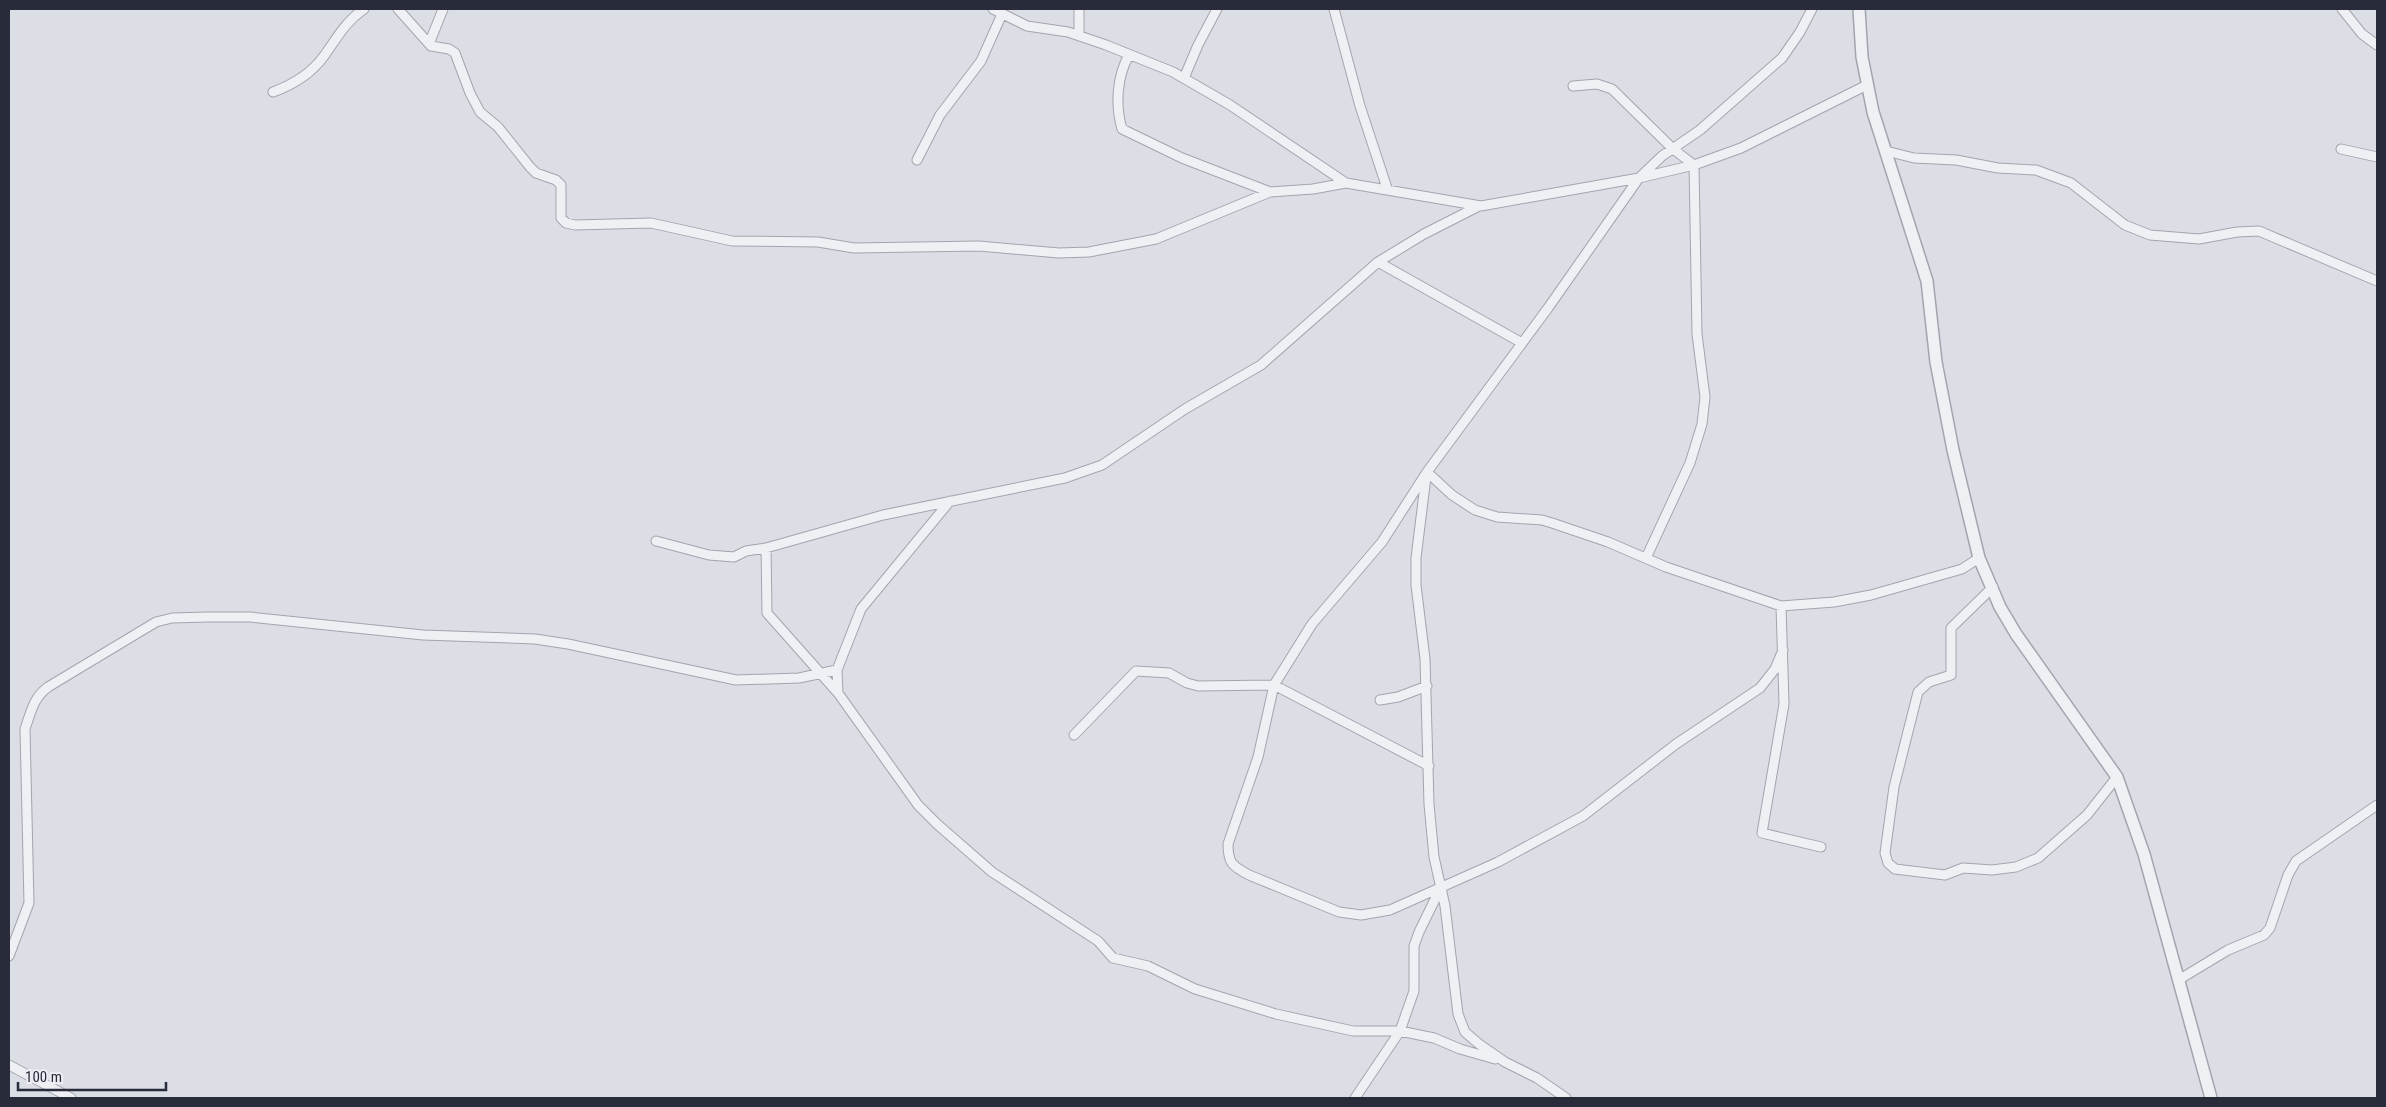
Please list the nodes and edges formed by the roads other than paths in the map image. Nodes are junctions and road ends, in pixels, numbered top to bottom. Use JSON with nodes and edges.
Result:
{"nodes":[{"id":1,"x":364,"y":9,"type":"edge"},
{"id":2,"x":398,"y":9,"type":"edge"},
{"id":3,"x":443,"y":9,"type":"edge"},
{"id":4,"x":1079,"y":9,"type":"edge"},
{"id":5,"x":1217,"y":9,"type":"edge"},
{"id":6,"x":1334,"y":9,"type":"edge"},
{"id":7,"x":1812,"y":9,"type":"edge"},
{"id":8,"x":1859,"y":9,"type":"edge"},
{"id":9,"x":2342,"y":9,"type":"edge"},
{"id":10,"x":998,"y":11,"type":"edge"},
{"id":11,"x":1079,"y":36,"type":"junction"},
{"id":12,"x":429,"y":44,"type":"junction"},
{"id":13,"x":2377,"y":45,"type":"edge"},
{"id":14,"x":1129,"y":55,"type":"junction"},
{"id":15,"x":1184,"y":78,"type":"junction"},
{"id":16,"x":1867,"y":85,"type":"junction"},
{"id":17,"x":1573,"y":86,"type":"dead end"},
{"id":18,"x":272,"y":92,"type":"dead end"},
{"id":19,"x":1674,"y":149,"type":"junction"},
{"id":20,"x":2340,"y":149,"type":"dead end"},
{"id":21,"x":1886,"y":151,"type":"junction"},
{"id":22,"x":2377,"y":158,"type":"edge"},
{"id":23,"x":917,"y":160,"type":"dead end"},
{"id":24,"x":1694,"y":165,"type":"junction"},
{"id":25,"x":1639,"y":178,"type":"junction"},
{"id":26,"x":1346,"y":183,"type":"junction"},
{"id":27,"x":1387,"y":188,"type":"junction"},
{"id":28,"x":1270,"y":192,"type":"junction"},
{"id":29,"x":1480,"y":206,"type":"junction"},
{"id":30,"x":1378,"y":262,"type":"junction"},
{"id":31,"x":2377,"y":281,"type":"edge"},
{"id":32,"x":1522,"y":343,"type":"junction"},
{"id":33,"x":1427,"y":472,"type":"junction"},
{"id":34,"x":950,"y":501,"type":"junction"},
{"id":35,"x":656,"y":541,"type":"dead end"},
{"id":36,"x":766,"y":548,"type":"junction"},
{"id":37,"x":1646,"y":558,"type":"junction"},
{"id":38,"x":1978,"y":558,"type":"junction"},
{"id":39,"x":1993,"y":586,"type":"junction"},
{"id":40,"x":1782,"y":606,"type":"junction"},
{"id":41,"x":1783,"y":650,"type":"junction"},
{"id":42,"x":837,"y":670,"type":"junction"},
{"id":43,"x":822,"y":675,"type":"junction"},
{"id":44,"x":1274,"y":685,"type":"junction"},
{"id":45,"x":1427,"y":686,"type":"junction"},
{"id":46,"x":838,"y":693,"type":"junction"},
{"id":47,"x":1380,"y":700,"type":"dead end"},
{"id":48,"x":1074,"y":735,"type":"dead end"},
{"id":49,"x":1429,"y":766,"type":"junction"},
{"id":50,"x":2117,"y":777,"type":"junction"},
{"id":51,"x":2377,"y":805,"type":"edge"},
{"id":52,"x":1821,"y":847,"type":"dead end"},
{"id":53,"x":1441,"y":888,"type":"junction"},
{"id":54,"x":9,"y":956,"type":"edge"},
{"id":55,"x":2180,"y":979,"type":"junction"},
{"id":56,"x":1400,"y":1031,"type":"junction"},
{"id":57,"x":1505,"y":1062,"type":"junction"},
{"id":58,"x":9,"y":1065,"type":"edge"},
{"id":59,"x":71,"y":1098,"type":"edge"},
{"id":60,"x":1355,"y":1098,"type":"edge"},
{"id":61,"x":1566,"y":1098,"type":"edge"},
{"id":62,"x":2211,"y":1098,"type":"edge"}],
"edges":[{"from":1,"to":18,"type":"street"},
{"from":2,"to":12,"type":"street"},
{"from":3,"to":12,"type":"street"},
{"from":4,"to":11,"type":"street"},
{"from":5,"to":15,"type":"street"},
{"from":6,"to":27,"type":"street"},
{"from":7,"to":19,"type":"street"},
{"from":8,"to":16,"type":"street"},
{"from":9,"to":13,"type":"street"},
{"from":10,"to":11,"type":"street"},
{"from":10,"to":23,"type":"street"},
{"from":11,"to":14,"type":"street"},
{"from":12,"to":28,"type":"street"},
{"from":14,"to":15,"type":"street"},
{"from":14,"to":28,"type":"street"},
{"from":15,"to":26,"type":"street"},
{"from":16,"to":21,"type":"street"},
{"from":16,"to":24,"type":"street"},
{"from":17,"to":19,"type":"street"},
{"from":19,"to":24,"type":"street"},
{"from":19,"to":25,"type":"street"},
{"from":20,"to":22,"type":"street"},
{"from":21,"to":31,"type":"street"},
{"from":21,"to":38,"type":"street"},
{"from":24,"to":25,"type":"street"},
{"from":24,"to":37,"type":"street"},
{"from":25,"to":29,"type":"street"},
{"from":25,"to":32,"type":"street"},
{"from":26,"to":27,"type":"street"},
{"from":26,"to":28,"type":"street"},
{"from":27,"to":29,"type":"street"},
{"from":29,"to":30,"type":"street"},
{"from":30,"to":32,"type":"street"},
{"from":30,"to":34,"type":"street"},
{"from":32,"to":33,"type":"street"},
{"from":33,"to":37,"type":"street"},
{"from":33,"to":44,"type":"street"},
{"from":33,"to":45,"type":"street"},
{"from":34,"to":36,"type":"street"},
{"from":34,"to":42,"type":"street"},
{"from":35,"to":36,"type":"street"},
{"from":36,"to":43,"type":"street"},
{"from":37,"to":40,"type":"street"},
{"from":38,"to":39,"type":"street"},
{"from":38,"to":40,"type":"street"},
{"from":39,"to":50,"type":"street"},
{"from":39,"to":50,"type":"street"},
{"from":40,"to":41,"type":"street"},
{"from":41,"to":52,"type":"street"},
{"from":41,"to":53,"type":"street"},
{"from":42,"to":43,"type":"street"},
{"from":42,"to":46,"type":"street"},
{"from":43,"to":46,"type":"street"},
{"from":43,"to":54,"type":"street"},
{"from":44,"to":48,"type":"street"},
{"from":44,"to":49,"type":"street"},
{"from":44,"to":53,"type":"street"},
{"from":45,"to":47,"type":"street"},
{"from":45,"to":49,"type":"street"},
{"from":46,"to":56,"type":"street"},
{"from":49,"to":53,"type":"street"},
{"from":50,"to":55,"type":"street"},
{"from":51,"to":55,"type":"street"},
{"from":53,"to":56,"type":"street"},
{"from":53,"to":57,"type":"street"},
{"from":55,"to":62,"type":"street"},
{"from":56,"to":57,"type":"street"},
{"from":56,"to":60,"type":"street"},
{"from":57,"to":61,"type":"street"},
{"from":58,"to":59,"type":"street"}]}
